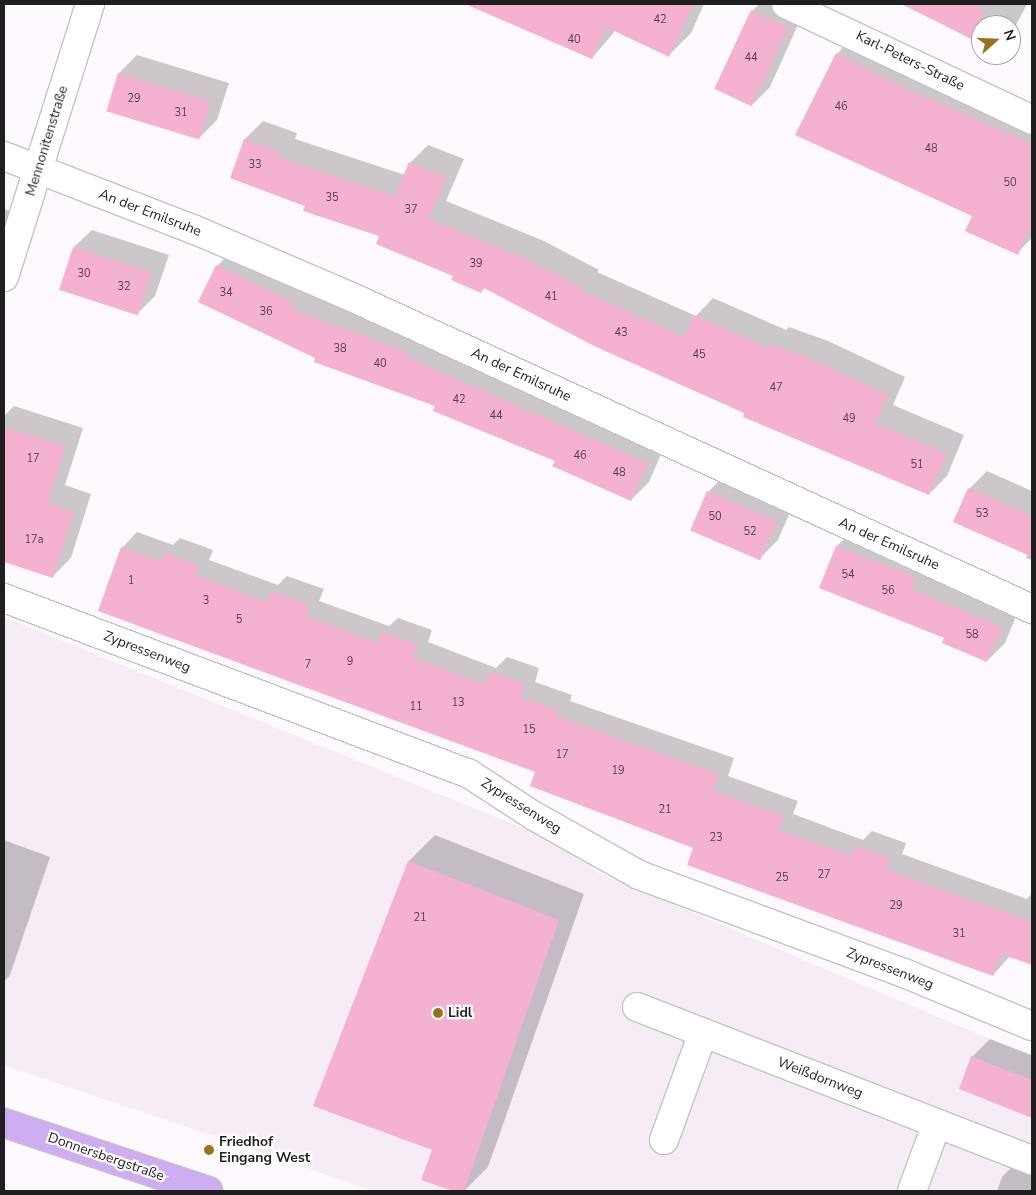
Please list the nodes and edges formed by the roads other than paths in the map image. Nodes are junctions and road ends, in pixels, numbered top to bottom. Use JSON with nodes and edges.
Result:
{"nodes":[{"id":1,"x":90,"y":4,"type":"edge"},
{"id":2,"x":786,"y":4,"type":"edge"},
{"id":3,"x":1032,"y":120,"type":"edge"},
{"id":4,"x":4,"y":156,"type":"edge"},
{"id":5,"x":37,"y":171,"type":"junction"},
{"id":6,"x":4,"y":277,"type":"edge"},
{"id":7,"x":4,"y":598,"type":"edge"},
{"id":8,"x":1032,"y":609,"type":"edge"},
{"id":9,"x":637,"y":1007,"type":"dead end"},
{"id":10,"x":1032,"y":1026,"type":"edge"},
{"id":11,"x":703,"y":1033,"type":"junction"},
{"id":12,"x":4,"y":1123,"type":"edge"},
{"id":13,"x":937,"y":1123,"type":"junction"},
{"id":14,"x":664,"y":1140,"type":"dead end"},
{"id":15,"x":1032,"y":1160,"type":"edge"},
{"id":16,"x":208,"y":1191,"type":"edge"},
{"id":17,"x":912,"y":1191,"type":"edge"}],
"edges":[{"from":1,"to":5,"type":"street","name":"Mennonitenstraße"},
{"from":2,"to":3,"type":"street","name":"Karl-Peters-Straße"},
{"from":4,"to":5,"type":"street","name":"An der Emilsruhe"},
{"from":5,"to":6,"type":"street","name":"Mennonitenstraße"},
{"from":5,"to":8,"type":"street","name":"An der Emilsruhe"},
{"from":7,"to":10,"type":"street","name":"Zypressenweg"},
{"from":9,"to":11,"type":"street","name":"Weißdornweg"},
{"from":11,"to":13,"type":"street","name":"Weißdornweg"},
{"from":11,"to":14,"type":"street"},
{"from":12,"to":16,"type":"main road","name":"Donnersbergstraße"},
{"from":13,"to":15,"type":"street","name":"Weißdornweg"},
{"from":13,"to":17,"type":"street"}]}
